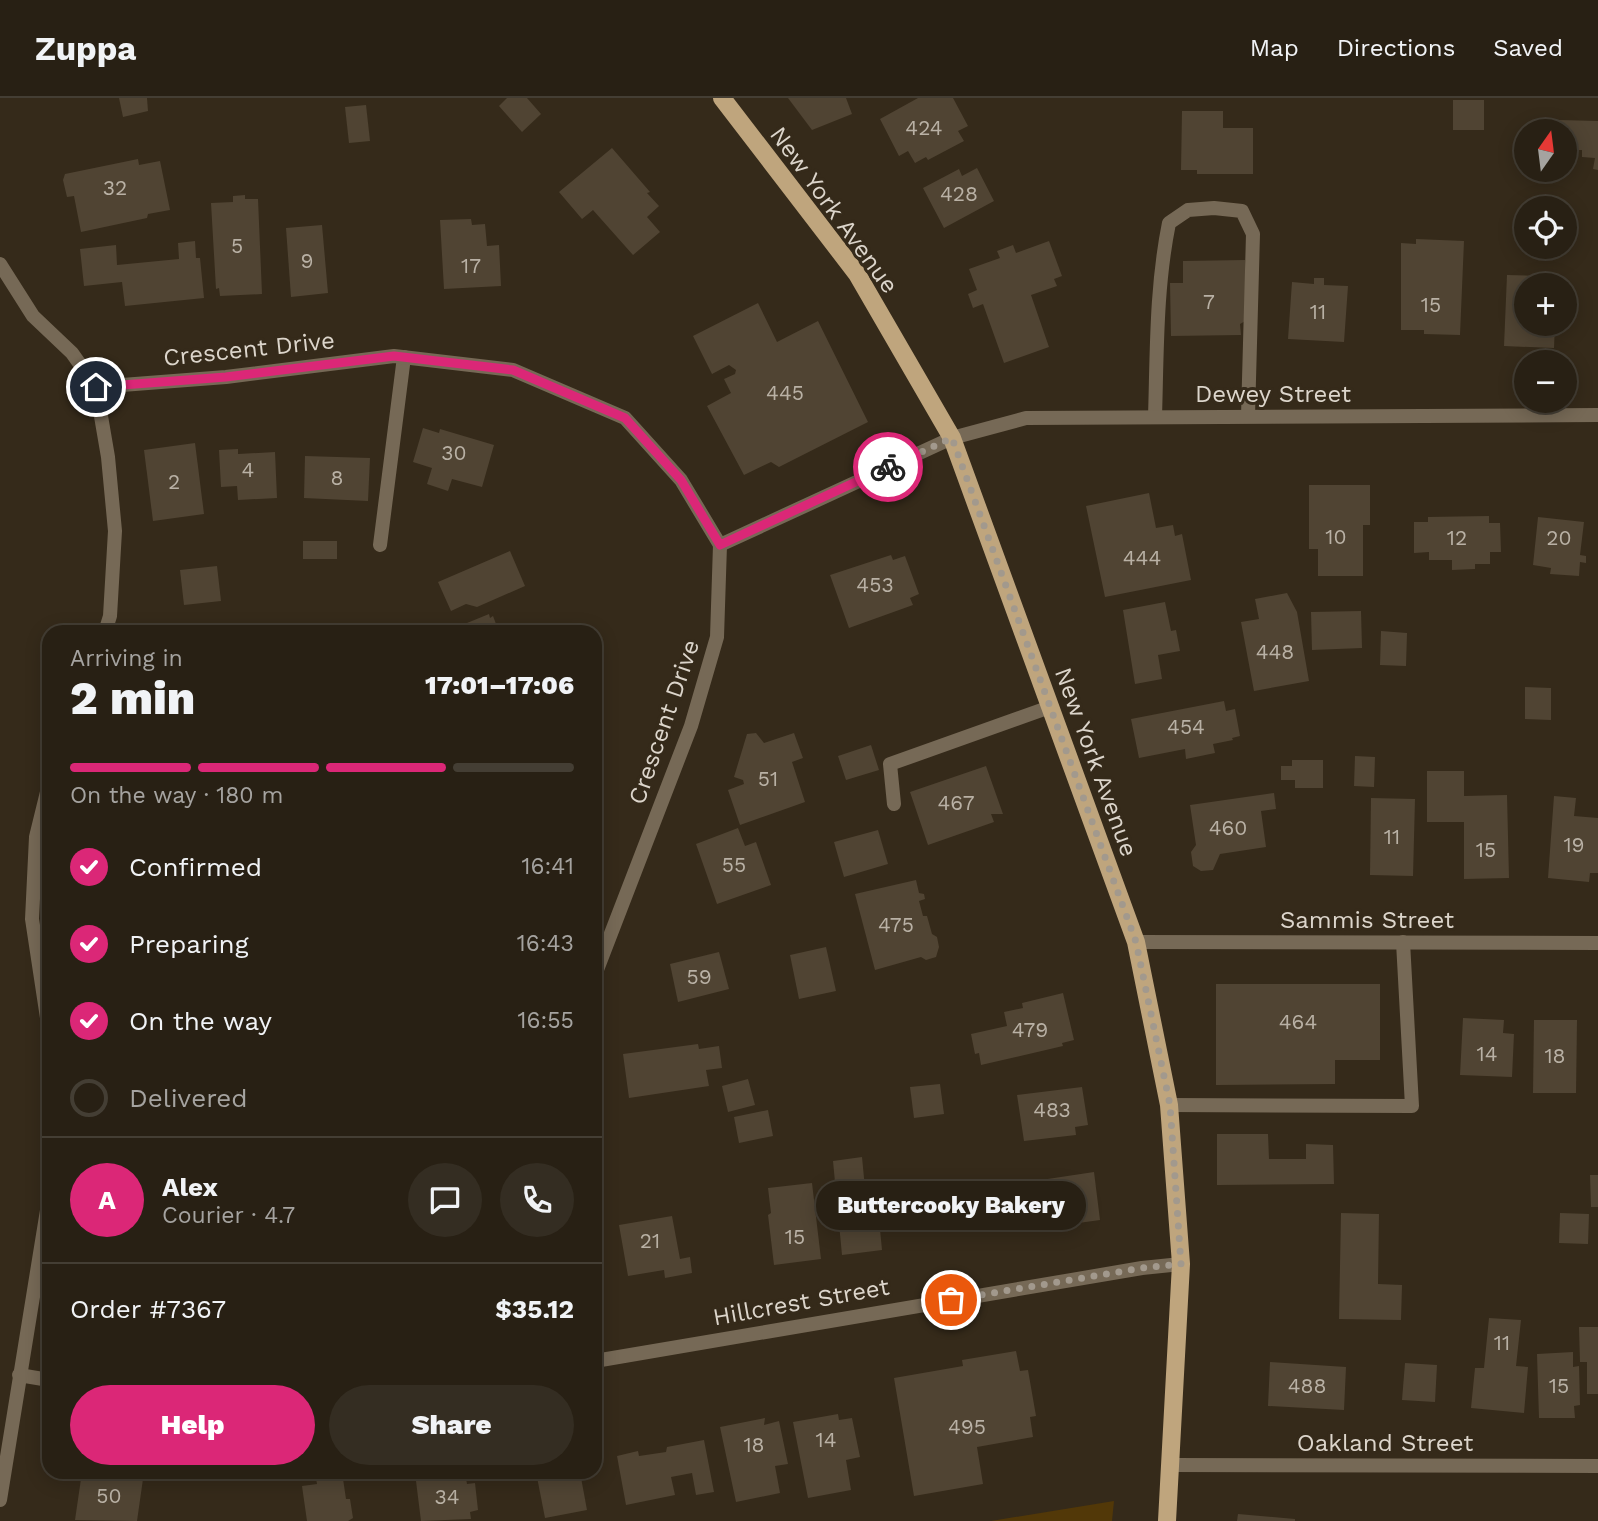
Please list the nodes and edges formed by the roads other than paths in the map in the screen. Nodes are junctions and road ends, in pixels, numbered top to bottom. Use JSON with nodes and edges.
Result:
{"nodes":[{"id":1,"x":722,"y":98,"type":"edge"},
{"id":2,"x":0,"y":264,"type":"edge"},
{"id":3,"x":404,"y":357,"type":"junction"},
{"id":4,"x":96,"y":387,"type":"junction"},
{"id":5,"x":1598,"y":415,"type":"edge"},
{"id":6,"x":1248,"y":416,"type":"junction"},
{"id":7,"x":1155,"y":417,"type":"junction"},
{"id":8,"x":952,"y":438,"type":"junction"},
{"id":9,"x":380,"y":545,"type":"dead end"},
{"id":10,"x":720,"y":545,"type":"junction"},
{"id":11,"x":107,"y":625,"type":"edge"},
{"id":12,"x":1050,"y":707,"type":"junction"},
{"id":13,"x":894,"y":804,"type":"dead end"},
{"id":14,"x":42,"y":813,"type":"edge"},
{"id":15,"x":1136,"y":942,"type":"junction"},
{"id":16,"x":1403,"y":942,"type":"junction"},
{"id":17,"x":1598,"y":943,"type":"edge"},
{"id":18,"x":602,"y":957,"type":"edge"},
{"id":19,"x":42,"y":985,"type":"edge"},
{"id":20,"x":1170,"y":1105,"type":"junction"},
{"id":21,"x":42,"y":1239,"type":"edge"},
{"id":22,"x":1181,"y":1264,"type":"junction"},
{"id":23,"x":602,"y":1360,"type":"edge"},
{"id":24,"x":19,"y":1375,"type":"junction"},
{"id":25,"x":42,"y":1379,"type":"edge"},
{"id":26,"x":1171,"y":1465,"type":"junction"},
{"id":27,"x":1598,"y":1466,"type":"edge"},
{"id":28,"x":0,"y":1500,"type":"edge"},
{"id":29,"x":1167,"y":1521,"type":"edge"}],
"edges":[{"from":1,"to":8,"type":"main road","name":"New York Avenue"},
{"from":2,"to":4,"type":"street"},
{"from":3,"to":4,"type":"street","name":"Crescent Drive"},
{"from":3,"to":9,"type":"street"},
{"from":3,"to":10,"type":"street","name":"Crescent Drive"},
{"from":4,"to":11,"type":"street"},
{"from":5,"to":6,"type":"street","name":"Dewey Street"},
{"from":6,"to":7,"type":"street","name":"Dewey Street"},
{"from":6,"to":7,"type":"street"},
{"from":7,"to":8,"type":"street","name":"Dewey Street"},
{"from":8,"to":10,"type":"street","name":"Dewey Street"},
{"from":8,"to":12,"type":"main road","name":"New York Avenue"},
{"from":10,"to":18,"type":"street","name":"Crescent Drive"},
{"from":12,"to":13,"type":"street"},
{"from":12,"to":15,"type":"main road","name":"New York Avenue"},
{"from":14,"to":19,"type":"street"},
{"from":15,"to":16,"type":"street","name":"Sammis Street"},
{"from":15,"to":20,"type":"main road","name":"New York Avenue"},
{"from":16,"to":17,"type":"street","name":"Sammis Street"},
{"from":16,"to":20,"type":"street"},
{"from":20,"to":22,"type":"main road","name":"New York Avenue"},
{"from":21,"to":24,"type":"street"},
{"from":22,"to":23,"type":"street","name":"Hillcrest Street"},
{"from":22,"to":26,"type":"main road","name":"New York Avenue"},
{"from":24,"to":25,"type":"street"},
{"from":24,"to":28,"type":"street"},
{"from":26,"to":27,"type":"street","name":"Oakland Street"},
{"from":26,"to":29,"type":"main road","name":"New York Avenue"}]}
